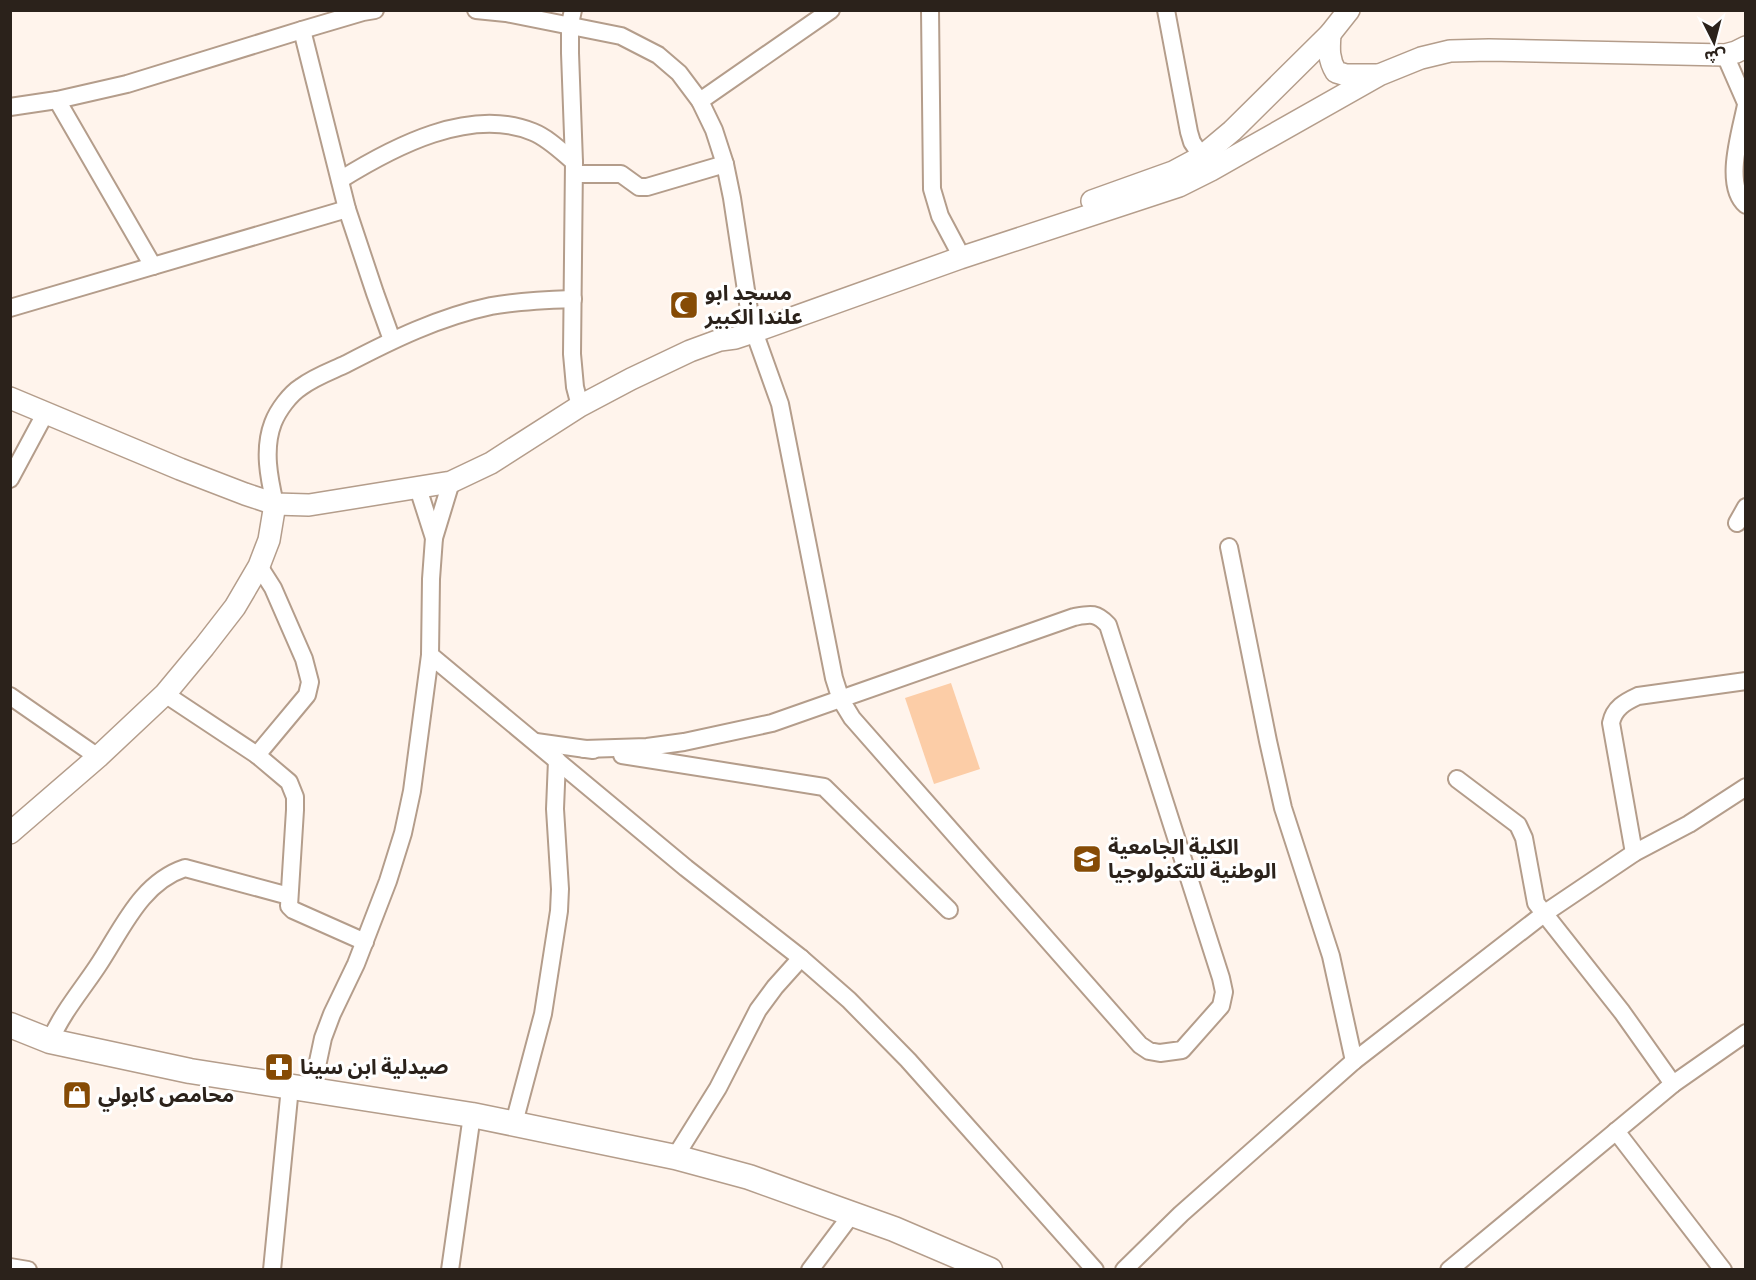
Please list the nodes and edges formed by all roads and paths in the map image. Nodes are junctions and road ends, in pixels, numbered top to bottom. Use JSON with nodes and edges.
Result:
{"nodes":[{"id":1,"x":375,"y":10,"type":"edge"},
{"id":2,"x":476,"y":10,"type":"edge"},
{"id":3,"x":831,"y":10,"type":"edge"},
{"id":4,"x":930,"y":10,"type":"edge"},
{"id":5,"x":1166,"y":10,"type":"edge"},
{"id":6,"x":1349,"y":10,"type":"edge"},
{"id":7,"x":572,"y":17,"type":"edge"},
{"id":8,"x":302,"y":30,"type":"junction"},
{"id":9,"x":1330,"y":34,"type":"junction"},
{"id":10,"x":1746,"y":47,"type":"edge"},
{"id":11,"x":1725,"y":55,"type":"junction"},
{"id":12,"x":1379,"y":75,"type":"junction"},
{"id":13,"x":57,"y":100,"type":"junction"},
{"id":14,"x":700,"y":101,"type":"junction"},
{"id":15,"x":1746,"y":104,"type":"edge"},
{"id":16,"x":10,"y":107,"type":"edge"},
{"id":17,"x":725,"y":164,"type":"junction"},
{"id":18,"x":1206,"y":164,"type":"junction"},
{"id":19,"x":574,"y":168,"type":"junction"},
{"id":20,"x":340,"y":180,"type":"junction"},
{"id":21,"x":1746,"y":205,"type":"edge"},
{"id":22,"x":347,"y":209,"type":"junction"},
{"id":23,"x":957,"y":248,"type":"junction"},
{"id":24,"x":153,"y":266,"type":"junction"},
{"id":25,"x":573,"y":299,"type":"junction"},
{"id":26,"x":10,"y":308,"type":"edge"},
{"id":27,"x":752,"y":327,"type":"junction"},
{"id":28,"x":392,"y":340,"type":"junction"},
{"id":29,"x":10,"y":398,"type":"edge"},
{"id":30,"x":580,"y":406,"type":"junction"},
{"id":31,"x":46,"y":412,"type":"junction"},
{"id":32,"x":10,"y":479,"type":"edge"},
{"id":33,"x":451,"y":482,"type":"junction"},
{"id":34,"x":418,"y":488,"type":"junction"},
{"id":35,"x":275,"y":504,"type":"junction"},
{"id":36,"x":1746,"y":507,"type":"edge"},
{"id":37,"x":1737,"y":523,"type":"dead end"},
{"id":38,"x":434,"y":538,"type":"junction"},
{"id":39,"x":1229,"y":547,"type":"dead end"},
{"id":40,"x":259,"y":566,"type":"junction"},
{"id":41,"x":430,"y":655,"type":"junction"},
{"id":42,"x":1746,"y":681,"type":"edge"},
{"id":43,"x":165,"y":694,"type":"junction"},
{"id":44,"x":10,"y":696,"type":"edge"},
{"id":45,"x":841,"y":700,"type":"junction"},
{"id":46,"x":535,"y":741,"type":"junction"},
{"id":47,"x":584,"y":749,"type":"junction"},
{"id":48,"x":256,"y":755,"type":"junction"},
{"id":49,"x":98,"y":757,"type":"junction"},
{"id":50,"x":556,"y":760,"type":"junction"},
{"id":51,"x":1457,"y":779,"type":"dead end"},
{"id":52,"x":1746,"y":787,"type":"edge"},
{"id":53,"x":10,"y":833,"type":"edge"},
{"id":54,"x":1634,"y":853,"type":"junction"},
{"id":55,"x":289,"y":896,"type":"junction"},
{"id":56,"x":949,"y":910,"type":"dead end"},
{"id":57,"x":1545,"y":913,"type":"junction"},
{"id":58,"x":365,"y":942,"type":"junction"},
{"id":59,"x":801,"y":958,"type":"junction"},
{"id":60,"x":10,"y":1025,"type":"edge"},
{"id":61,"x":1746,"y":1033,"type":"edge"},
{"id":62,"x":10,"y":1041,"type":"edge"},
{"id":63,"x":50,"y":1041,"type":"junction"},
{"id":64,"x":1354,"y":1061,"type":"junction"},
{"id":65,"x":1673,"y":1084,"type":"junction"},
{"id":66,"x":301,"y":1089,"type":"junction"},
{"id":67,"x":472,"y":1115,"type":"junction"},
{"id":68,"x":514,"y":1123,"type":"junction"},
{"id":69,"x":1616,"y":1131,"type":"junction"},
{"id":70,"x":675,"y":1157,"type":"junction"},
{"id":71,"x":852,"y":1214,"type":"junction"},
{"id":72,"x":10,"y":1267,"type":"edge"},
{"id":73,"x":28,"y":1269,"type":"edge"},
{"id":74,"x":272,"y":1269,"type":"edge"},
{"id":75,"x":450,"y":1269,"type":"edge"},
{"id":76,"x":810,"y":1269,"type":"edge"},
{"id":77,"x":990,"y":1269,"type":"edge"},
{"id":78,"x":1095,"y":1269,"type":"edge"},
{"id":79,"x":1124,"y":1269,"type":"edge"},
{"id":80,"x":1449,"y":1269,"type":"edge"},
{"id":81,"x":1723,"y":1269,"type":"edge"}],
"edges":[{"from":1,"to":8,"type":"street"},
{"from":2,"to":7,"type":"street"},
{"from":3,"to":14,"type":"street"},
{"from":4,"to":23,"type":"street"},
{"from":5,"to":18,"type":"street"},
{"from":6,"to":9,"type":"street"},
{"from":7,"to":14,"type":"street"},
{"from":7,"to":19,"type":"street"},
{"from":8,"to":13,"type":"street"},
{"from":8,"to":20,"type":"street"},
{"from":9,"to":12,"type":"street"},
{"from":9,"to":18,"type":"street"},
{"from":10,"to":11,"type":"street"},
{"from":11,"to":12,"type":"street"},
{"from":11,"to":15,"type":"street"},
{"from":12,"to":18,"type":"street"},
{"from":13,"to":16,"type":"street"},
{"from":13,"to":24,"type":"street"},
{"from":14,"to":17,"type":"street"},
{"from":15,"to":21,"type":"street"},
{"from":17,"to":19,"type":"street"},
{"from":17,"to":27,"type":"street"},
{"from":18,"to":23,"type":"street"},
{"from":18,"to":27,"type":"street"},
{"from":19,"to":20,"type":"street"},
{"from":19,"to":25,"type":"street"},
{"from":20,"to":22,"type":"street"},
{"from":22,"to":24,"type":"street"},
{"from":22,"to":28,"type":"street"},
{"from":23,"to":27,"type":"street"},
{"from":24,"to":26,"type":"street"},
{"from":25,"to":28,"type":"street"},
{"from":25,"to":30,"type":"street"},
{"from":27,"to":30,"type":"street"},
{"from":27,"to":45,"type":"street"},
{"from":28,"to":35,"type":"street"},
{"from":29,"to":31,"type":"street"},
{"from":30,"to":33,"type":"street"},
{"from":31,"to":32,"type":"street"},
{"from":31,"to":35,"type":"street"},
{"from":33,"to":34,"type":"street"},
{"from":33,"to":38,"type":"street"},
{"from":34,"to":35,"type":"street"},
{"from":34,"to":38,"type":"street"},
{"from":35,"to":40,"type":"street"},
{"from":36,"to":37,"type":"street"},
{"from":38,"to":41,"type":"street"},
{"from":39,"to":64,"type":"street"},
{"from":40,"to":43,"type":"street"},
{"from":40,"to":48,"type":"street"},
{"from":41,"to":46,"type":"street"},
{"from":41,"to":58,"type":"street"},
{"from":42,"to":54,"type":"street"},
{"from":43,"to":48,"type":"street"},
{"from":43,"to":49,"type":"street"},
{"from":44,"to":49,"type":"street"},
{"from":45,"to":45,"type":"street"},
{"from":45,"to":47,"type":"street"},
{"from":46,"to":47,"type":"street"},
{"from":46,"to":50,"type":"street"},
{"from":47,"to":56,"type":"street"},
{"from":48,"to":55,"type":"street"},
{"from":49,"to":53,"type":"street"},
{"from":50,"to":59,"type":"street"},
{"from":50,"to":68,"type":"street"},
{"from":51,"to":57,"type":"street"},
{"from":52,"to":54,"type":"street"},
{"from":54,"to":57,"type":"street"},
{"from":55,"to":58,"type":"street"},
{"from":55,"to":63,"type":"street"},
{"from":57,"to":64,"type":"street"},
{"from":57,"to":65,"type":"street"},
{"from":58,"to":66,"type":"street"},
{"from":59,"to":70,"type":"street"},
{"from":59,"to":78,"type":"street"},
{"from":60,"to":63,"type":"main road"},
{"from":61,"to":65,"type":"street"},
{"from":62,"to":63,"type":"main road"},
{"from":63,"to":66,"type":"main road"},
{"from":64,"to":79,"type":"street"},
{"from":65,"to":69,"type":"street"},
{"from":66,"to":67,"type":"main road"},
{"from":66,"to":74,"type":"street"},
{"from":67,"to":68,"type":"main road"},
{"from":67,"to":75,"type":"street"},
{"from":68,"to":70,"type":"main road"},
{"from":69,"to":80,"type":"street"},
{"from":69,"to":81,"type":"street"},
{"from":70,"to":71,"type":"main road"},
{"from":71,"to":76,"type":"street"},
{"from":71,"to":77,"type":"main road"},
{"from":72,"to":73,"type":"street"}]}
